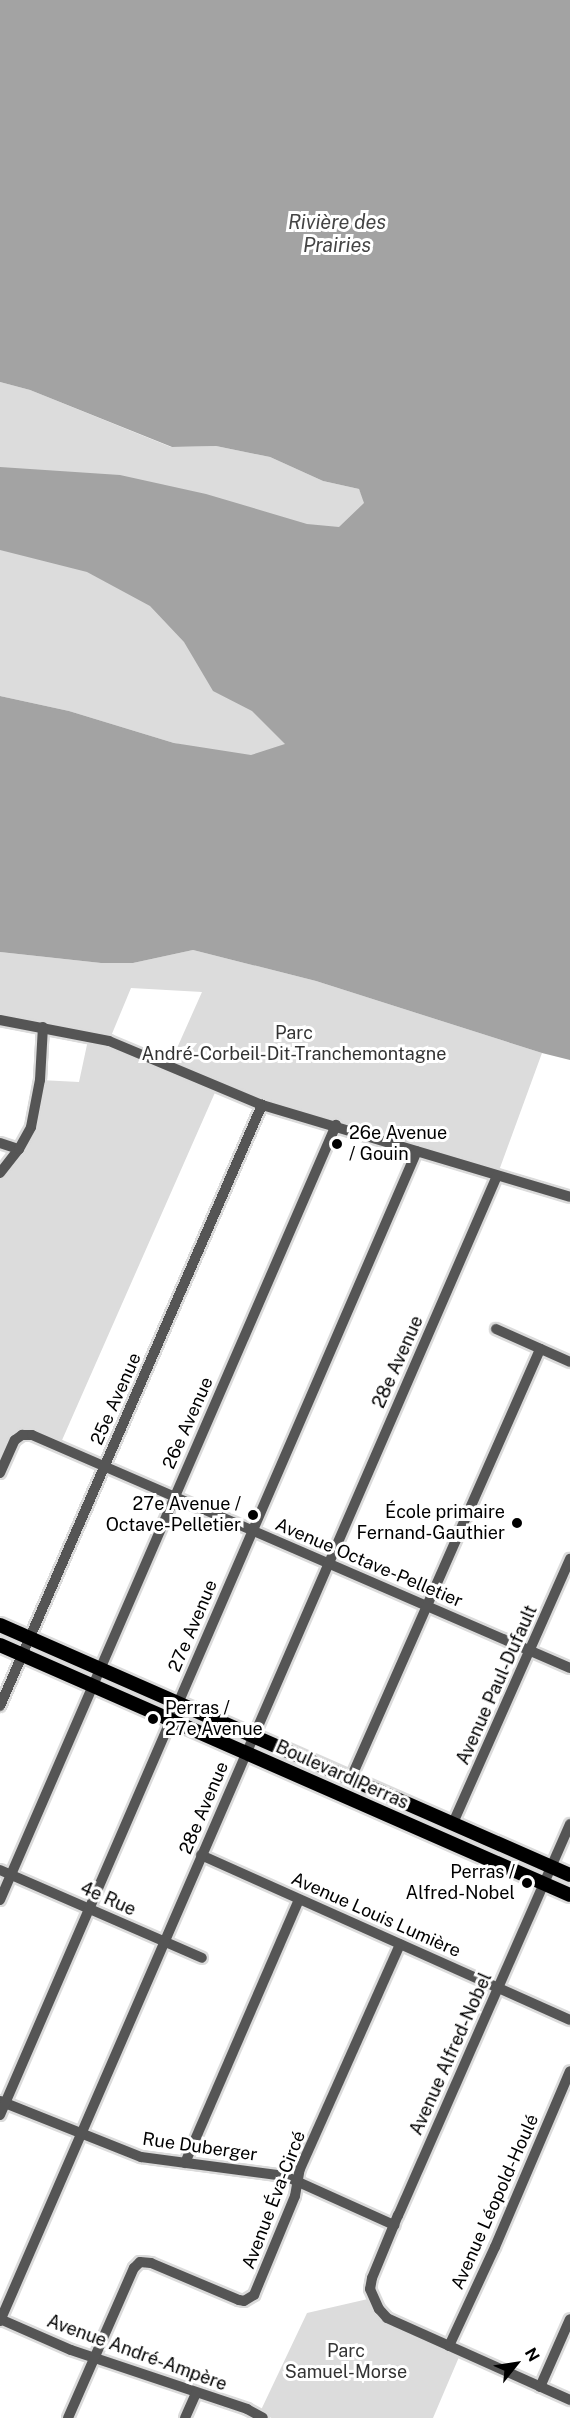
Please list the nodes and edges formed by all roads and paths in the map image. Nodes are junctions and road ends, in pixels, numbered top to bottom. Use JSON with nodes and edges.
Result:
{"nodes":[{"id":1,"x":0,"y":1020,"type":"edge"},
{"id":2,"x":43,"y":1028,"type":"junction"},
{"id":3,"x":262,"y":1105,"type":"junction"},
{"id":4,"x":336,"y":1125,"type":"junction"},
{"id":5,"x":0,"y":1143,"type":"edge"},
{"id":6,"x":19,"y":1149,"type":"junction"},
{"id":7,"x":417,"y":1151,"type":"junction"},
{"id":8,"x":0,"y":1173,"type":"edge"},
{"id":9,"x":497,"y":1176,"type":"junction"},
{"id":10,"x":570,"y":1197,"type":"edge"},
{"id":11,"x":496,"y":1329,"type":"dead end"},
{"id":12,"x":540,"y":1349,"type":"junction"},
{"id":13,"x":570,"y":1362,"type":"edge"},
{"id":14,"x":104,"y":1466,"type":"junction"},
{"id":15,"x":0,"y":1473,"type":"edge"},
{"id":16,"x":173,"y":1497,"type":"junction"},
{"id":17,"x":253,"y":1531,"type":"junction"},
{"id":18,"x":570,"y":1559,"type":"edge"},
{"id":19,"x":327,"y":1564,"type":"junction"},
{"id":20,"x":427,"y":1608,"type":"junction"},
{"id":21,"x":0,"y":1625,"type":"edge"},
{"id":22,"x":29,"y":1639,"type":"junction"},
{"id":23,"x":0,"y":1645,"type":"edge"},
{"id":24,"x":530,"y":1650,"type":"junction"},
{"id":25,"x":22,"y":1654,"type":"junction"},
{"id":26,"x":100,"y":1668,"type":"junction"},
{"id":27,"x":570,"y":1668,"type":"edge"},
{"id":28,"x":93,"y":1686,"type":"junction"},
{"id":29,"x":178,"y":1703,"type":"junction"},
{"id":30,"x":0,"y":1706,"type":"edge"},
{"id":31,"x":171,"y":1720,"type":"junction"},
{"id":32,"x":252,"y":1735,"type":"junction"},
{"id":33,"x":245,"y":1752,"type":"junction"},
{"id":34,"x":351,"y":1778,"type":"junction"},
{"id":35,"x":453,"y":1823,"type":"junction"},
{"id":36,"x":570,"y":1824,"type":"edge"},
{"id":37,"x":201,"y":1855,"type":"junction"},
{"id":38,"x":552,"y":1866,"type":"junction"},
{"id":39,"x":0,"y":1870,"type":"edge"},
{"id":40,"x":11,"y":1875,"type":"junction"},
{"id":41,"x":570,"y":1875,"type":"edge"},
{"id":42,"x":544,"y":1884,"type":"junction"},
{"id":43,"x":570,"y":1895,"type":"edge"},
{"id":44,"x":0,"y":1900,"type":"edge"},
{"id":45,"x":299,"y":1900,"type":"junction"},
{"id":46,"x":90,"y":1908,"type":"junction"},
{"id":47,"x":163,"y":1941,"type":"junction"},
{"id":48,"x":400,"y":1944,"type":"junction"},
{"id":49,"x":202,"y":1958,"type":"dead end"},
{"id":50,"x":498,"y":1988,"type":"junction"},
{"id":51,"x":570,"y":2020,"type":"edge"},
{"id":52,"x":570,"y":2071,"type":"edge"},
{"id":53,"x":3,"y":2102,"type":"edge"},
{"id":54,"x":0,"y":2115,"type":"edge"},
{"id":55,"x":81,"y":2134,"type":"junction"},
{"id":56,"x":185,"y":2163,"type":"junction"},
{"id":57,"x":298,"y":2182,"type":"junction"},
{"id":58,"x":394,"y":2224,"type":"junction"},
{"id":59,"x":570,"y":2319,"type":"edge"},
{"id":60,"x":0,"y":2320,"type":"edge"},
{"id":61,"x":449,"y":2346,"type":"junction"},
{"id":62,"x":95,"y":2357,"type":"junction"},
{"id":63,"x":540,"y":2387,"type":"junction"},
{"id":64,"x":196,"y":2393,"type":"junction"},
{"id":65,"x":570,"y":2400,"type":"edge"},
{"id":66,"x":68,"y":2418,"type":"edge"},
{"id":67,"x":185,"y":2418,"type":"edge"},
{"id":68,"x":262,"y":2418,"type":"edge"}],
"edges":[{"from":1,"to":2,"type":"street"},
{"from":2,"to":3,"type":"street"},
{"from":2,"to":6,"type":"street"},
{"from":3,"to":4,"type":"street"},
{"from":3,"to":14,"type":"street","name":"25e Avenue"},
{"from":4,"to":7,"type":"street"},
{"from":4,"to":16,"type":"street","name":"26e Avenue"},
{"from":5,"to":6,"type":"street"},
{"from":6,"to":8,"type":"street"},
{"from":7,"to":9,"type":"street"},
{"from":7,"to":17,"type":"street","name":"27e Avenue"},
{"from":9,"to":10,"type":"street"},
{"from":9,"to":19,"type":"street","name":"28e Avenue"},
{"from":11,"to":12,"type":"street"},
{"from":12,"to":13,"type":"street"},
{"from":12,"to":20,"type":"street"},
{"from":14,"to":15,"type":"street","name":"Avenue Octave-Pelletier"},
{"from":14,"to":16,"type":"street","name":"Avenue Octave-Pelletier"},
{"from":14,"to":22,"type":"street","name":"25e Avenue"},
{"from":16,"to":17,"type":"street","name":"Avenue Octave-Pelletier"},
{"from":16,"to":26,"type":"street","name":"26e Avenue"},
{"from":17,"to":19,"type":"street","name":"Avenue Octave-Pelletier"},
{"from":17,"to":29,"type":"street","name":"27e Avenue"},
{"from":18,"to":24,"type":"street","name":"Avenue Paul-Dufault"},
{"from":19,"to":20,"type":"street","name":"Avenue Octave-Pelletier"},
{"from":19,"to":32,"type":"street","name":"28e Avenue"},
{"from":20,"to":24,"type":"street","name":"Avenue Octave-Pelletier"},
{"from":20,"to":34,"type":"street"},
{"from":21,"to":22,"type":"main road","name":"Boulevard Perras"},
{"from":22,"to":25,"type":"street","name":"25e Avenue"},
{"from":22,"to":26,"type":"main road","name":"Boulevard Perras"},
{"from":23,"to":25,"type":"main road","name":"Boulevard Perras"},
{"from":24,"to":27,"type":"street","name":"Avenue Octave-Pelletier"},
{"from":24,"to":35,"type":"street","name":"Avenue Paul-Dufault"},
{"from":25,"to":28,"type":"main road","name":"Boulevard Perras"},
{"from":25,"to":30,"type":"street","name":"25e Avenue"},
{"from":26,"to":28,"type":"street","name":"26e Avenue"},
{"from":26,"to":29,"type":"main road","name":"Boulevard Perras"},
{"from":28,"to":31,"type":"main road","name":"Boulevard Perras"},
{"from":28,"to":40,"type":"street","name":"26e Avenue"},
{"from":29,"to":31,"type":"street","name":"27e Avenue"},
{"from":29,"to":32,"type":"main road","name":"Boulevard Perras"},
{"from":31,"to":33,"type":"main road","name":"Boulevard Perras"},
{"from":31,"to":46,"type":"street","name":"27e Avenue"},
{"from":32,"to":33,"type":"street","name":"28e Avenue"},
{"from":32,"to":34,"type":"main road","name":"Boulevard Perras"},
{"from":33,"to":37,"type":"street","name":"28e Avenue"},
{"from":33,"to":42,"type":"main road","name":"Boulevard Perras"},
{"from":34,"to":35,"type":"main road","name":"Boulevard Perras"},
{"from":35,"to":38,"type":"main road","name":"Boulevard Perras"},
{"from":36,"to":38,"type":"street","name":"Avenue Alfred-Nobel"},
{"from":37,"to":45,"type":"street","name":"Avenue Louis Lumière"},
{"from":37,"to":47,"type":"street","name":"28e Avenue"},
{"from":38,"to":41,"type":"main road","name":"Boulevard Perras"},
{"from":38,"to":42,"type":"street","name":"Avenue Alfred-Nobel"},
{"from":39,"to":40,"type":"street","name":"4e Rue"},
{"from":40,"to":44,"type":"street","name":"26e Avenue"},
{"from":40,"to":46,"type":"street","name":"4e Rue"},
{"from":42,"to":43,"type":"main road","name":"Boulevard Perras"},
{"from":42,"to":50,"type":"street","name":"Avenue Alfred-Nobel"},
{"from":45,"to":48,"type":"street","name":"Avenue Louis Lumière"},
{"from":45,"to":56,"type":"street"},
{"from":46,"to":47,"type":"street","name":"4e Rue"},
{"from":46,"to":53,"type":"street","name":"27e Avenue"},
{"from":47,"to":49,"type":"street","name":"4e Rue"},
{"from":47,"to":55,"type":"street","name":"28e Avenue"},
{"from":48,"to":50,"type":"street","name":"Avenue Louis Lumière"},
{"from":48,"to":57,"type":"street","name":"Avenue Éva-Circé"},
{"from":50,"to":51,"type":"street","name":"Avenue Louis Lumière"},
{"from":50,"to":58,"type":"street","name":"Avenue Alfred-Nobel"},
{"from":52,"to":61,"type":"street","name":"Avenue Léopold-Houlé"},
{"from":53,"to":54,"type":"street","name":"27e Avenue"},
{"from":53,"to":55,"type":"street","name":"Rue Duberger"},
{"from":55,"to":56,"type":"street","name":"Rue Duberger"},
{"from":55,"to":60,"type":"street","name":"28e Avenue"},
{"from":56,"to":57,"type":"street","name":"Rue Duberger"},
{"from":57,"to":58,"type":"street","name":"Rue Duberger"},
{"from":57,"to":62,"type":"street","name":"Avenue Éva-Circé"},
{"from":58,"to":61,"type":"street","name":"Avenue Alfred-Nobel"},
{"from":59,"to":63,"type":"street"},
{"from":60,"to":62,"type":"street","name":"Avenue André-Ampère"},
{"from":61,"to":63,"type":"street"},
{"from":62,"to":64,"type":"street","name":"Avenue André-Ampère"},
{"from":62,"to":66,"type":"street","name":"Avenue Éva-Circé"},
{"from":63,"to":65,"type":"street"},
{"from":64,"to":67,"type":"street"},
{"from":64,"to":68,"type":"street","name":"Avenue André-Ampère"}]}
